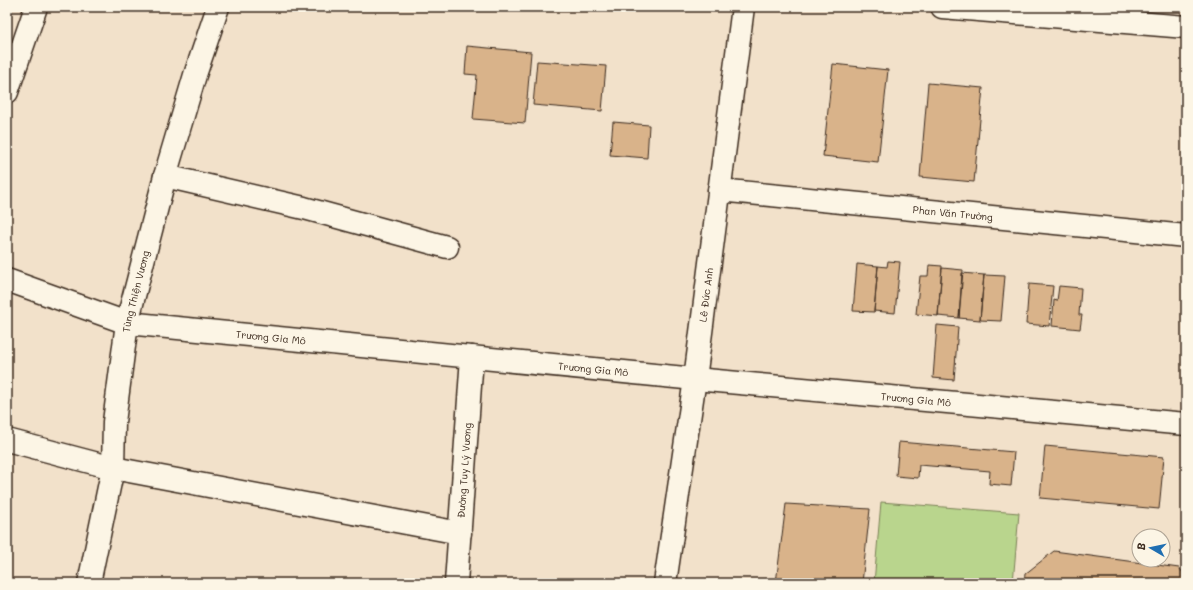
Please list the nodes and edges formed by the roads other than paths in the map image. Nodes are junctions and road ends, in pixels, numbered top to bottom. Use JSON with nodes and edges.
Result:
{"nodes":[{"id":1,"x":36,"y":7,"type":"edge"},
{"id":2,"x":218,"y":7,"type":"edge"},
{"id":3,"x":743,"y":7,"type":"edge"},
{"id":4,"x":942,"y":7,"type":"edge"},
{"id":5,"x":1186,"y":27,"type":"edge"},
{"id":6,"x":7,"y":92,"type":"edge"},
{"id":7,"x":165,"y":176,"type":"junction"},
{"id":8,"x":719,"y":190,"type":"junction"},
{"id":9,"x":1186,"y":236,"type":"edge"},
{"id":10,"x":447,"y":247,"type":"dead end"},
{"id":11,"x":7,"y":280,"type":"edge"},
{"id":12,"x":127,"y":323,"type":"junction"},
{"id":13,"x":472,"y":357,"type":"junction"},
{"id":14,"x":695,"y":379,"type":"junction"},
{"id":15,"x":1186,"y":424,"type":"edge"},
{"id":16,"x":7,"y":440,"type":"edge"},
{"id":17,"x":113,"y":468,"type":"junction"},
{"id":18,"x":460,"y":533,"type":"junction"},
{"id":19,"x":89,"y":583,"type":"edge"},
{"id":20,"x":456,"y":583,"type":"edge"},
{"id":21,"x":665,"y":583,"type":"edge"}],
"edges":[{"from":1,"to":6,"type":"street"},
{"from":2,"to":7,"type":"street","name":"Tùng Thiện Vương"},
{"from":3,"to":8,"type":"street","name":"Lê Đức Anh"},
{"from":4,"to":5,"type":"street"},
{"from":7,"to":10,"type":"street"},
{"from":7,"to":12,"type":"street","name":"Tùng Thiện Vương"},
{"from":8,"to":9,"type":"street","name":"Phan Văn Trường"},
{"from":8,"to":14,"type":"street","name":"Lê Đức Anh"},
{"from":11,"to":12,"type":"street","name":"Trương Gia Mô"},
{"from":12,"to":13,"type":"street","name":"Trương Gia Mô"},
{"from":12,"to":17,"type":"street","name":"Tùng Thiện Vương"},
{"from":13,"to":14,"type":"street","name":"Trương Gia Mô"},
{"from":13,"to":18,"type":"street","name":"Đường Tuy Lý Vương"},
{"from":14,"to":15,"type":"street","name":"Trương Gia Mô"},
{"from":14,"to":21,"type":"street","name":"Lê Đức Anh"},
{"from":16,"to":17,"type":"street"},
{"from":17,"to":18,"type":"street"},
{"from":17,"to":19,"type":"street","name":"Tùng Thiện Vương"},
{"from":18,"to":20,"type":"street","name":"Đường Tuy Lý Vương"}]}
